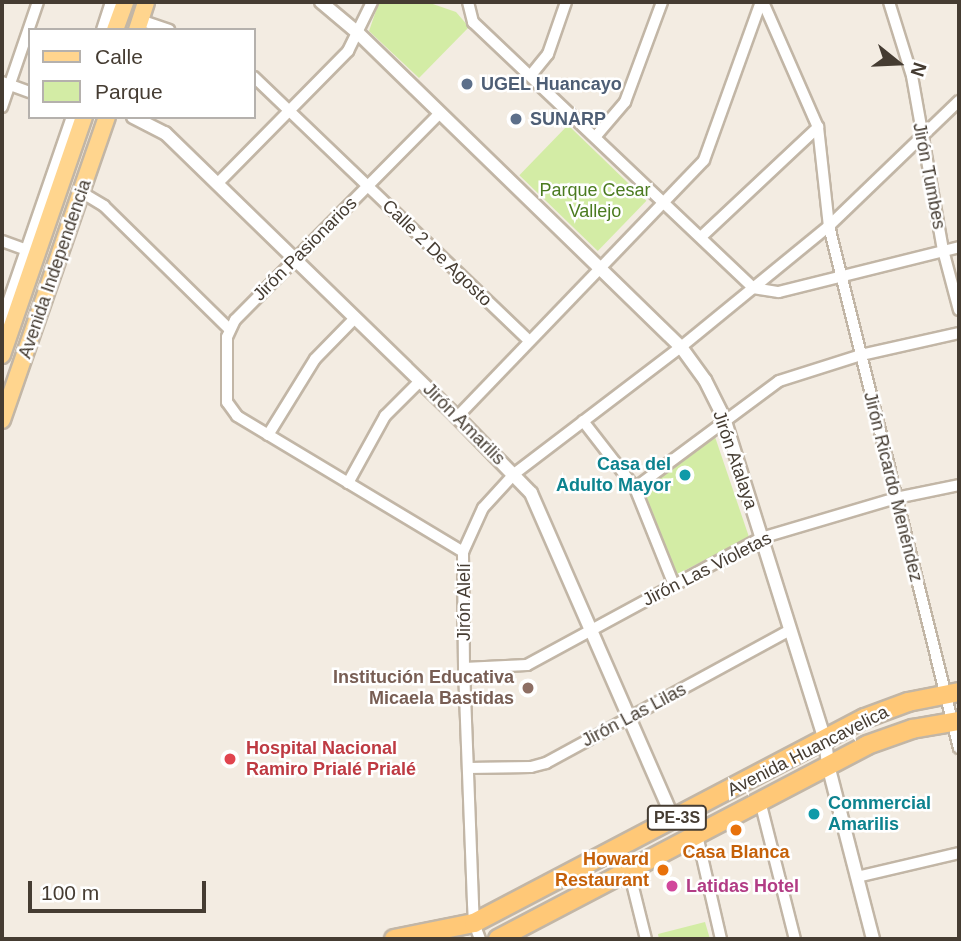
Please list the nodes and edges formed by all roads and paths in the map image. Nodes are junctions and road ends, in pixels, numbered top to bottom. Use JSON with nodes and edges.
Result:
{"nodes":[{"id":1,"x":38,"y":2,"type":"edge"},
{"id":2,"x":112,"y":2,"type":"edge"},
{"id":3,"x":125,"y":2,"type":"edge"},
{"id":4,"x":146,"y":2,"type":"edge"},
{"id":5,"x":321,"y":2,"type":"edge"},
{"id":6,"x":372,"y":2,"type":"edge"},
{"id":7,"x":566,"y":2,"type":"edge"},
{"id":8,"x":662,"y":2,"type":"edge"},
{"id":9,"x":762,"y":2,"type":"edge"},
{"id":10,"x":889,"y":2,"type":"edge"},
{"id":11,"x":468,"y":6,"type":"edge"},
{"id":12,"x":139,"y":25,"type":"edge"},
{"id":13,"x":104,"y":28,"type":"edge"},
{"id":14,"x":116,"y":28,"type":"edge"},
{"id":15,"x":157,"y":28,"type":"edge"},
{"id":16,"x":358,"y":33,"type":"junction"},
{"id":17,"x":531,"y":75,"type":"junction"},
{"id":18,"x":256,"y":79,"type":"edge"},
{"id":19,"x":6,"y":83,"type":"edge"},
{"id":20,"x":28,"y":91,"type":"edge"},
{"id":21,"x":959,"y":101,"type":"edge"},
{"id":22,"x":2,"y":107,"type":"edge"},
{"id":23,"x":289,"y":111,"type":"junction"},
{"id":24,"x":440,"y":113,"type":"junction"},
{"id":25,"x":72,"y":119,"type":"edge"},
{"id":26,"x":84,"y":119,"type":"edge"},
{"id":27,"x":106,"y":119,"type":"edge"},
{"id":28,"x":137,"y":119,"type":"edge"},
{"id":29,"x":818,"y":127,"type":"junction"},
{"id":30,"x":596,"y":136,"type":"junction"},
{"id":31,"x":921,"y":136,"type":"junction"},
{"id":32,"x":217,"y":184,"type":"junction"},
{"id":33,"x":368,"y":186,"type":"junction"},
{"id":34,"x":81,"y":192,"type":"junction"},
{"id":35,"x":664,"y":201,"type":"junction"},
{"id":36,"x":829,"y":226,"type":"junction"},
{"id":37,"x":701,"y":237,"type":"junction"},
{"id":38,"x":2,"y":241,"type":"edge"},
{"id":39,"x":959,"y":247,"type":"edge"},
{"id":40,"x":943,"y":250,"type":"junction"},
{"id":41,"x":32,"y":251,"type":"junction"},
{"id":42,"x":295,"y":260,"type":"junction"},
{"id":43,"x":599,"y":267,"type":"junction"},
{"id":44,"x":842,"y":278,"type":"junction"},
{"id":45,"x":753,"y":288,"type":"junction"},
{"id":46,"x":959,"y":310,"type":"edge"},
{"id":47,"x":355,"y":318,"type":"junction"},
{"id":48,"x":5,"y":319,"type":"edge"},
{"id":49,"x":229,"y":329,"type":"junction"},
{"id":50,"x":959,"y":333,"type":"edge"},
{"id":51,"x":529,"y":341,"type":"junction"},
{"id":52,"x":681,"y":347,"type":"junction"},
{"id":53,"x":2,"y":355,"type":"edge"},
{"id":54,"x":861,"y":355,"type":"junction"},
{"id":55,"x":420,"y":381,"type":"junction"},
{"id":56,"x":457,"y":416,"type":"junction"},
{"id":57,"x":724,"y":418,"type":"junction"},
{"id":58,"x":2,"y":420,"type":"edge"},
{"id":59,"x":583,"y":421,"type":"junction"},
{"id":60,"x":268,"y":435,"type":"junction"},
{"id":61,"x":514,"y":474,"type":"junction"},
{"id":62,"x":348,"y":483,"type":"junction"},
{"id":63,"x":959,"y":485,"type":"edge"},
{"id":64,"x":635,"y":488,"type":"junction"},
{"id":65,"x":896,"y":498,"type":"junction"},
{"id":66,"x":761,"y":538,"type":"junction"},
{"id":67,"x":463,"y":552,"type":"junction"},
{"id":68,"x":674,"y":585,"type":"junction"},
{"id":69,"x":591,"y":630,"type":"junction"},
{"id":70,"x":790,"y":631,"type":"junction"},
{"id":71,"x":464,"y":668,"type":"junction"},
{"id":72,"x":952,"y":694,"type":"edge"},
{"id":73,"x":629,"y":718,"type":"junction"},
{"id":74,"x":956,"y":721,"type":"edge"},
{"id":75,"x":825,"y":740,"type":"junction"},
{"id":76,"x":959,"y":748,"type":"edge"},
{"id":77,"x":828,"y":765,"type":"junction"},
{"id":78,"x":468,"y":768,"type":"junction"},
{"id":79,"x":760,"y":801,"type":"junction"},
{"id":80,"x":674,"y":820,"type":"junction"},
{"id":81,"x":697,"y":835,"type":"junction"},
{"id":82,"x":959,"y":853,"type":"edge"},
{"id":83,"x":629,"y":872,"type":"junction"},
{"id":84,"x":857,"y":877,"type":"junction"},
{"id":85,"x":477,"y":931,"type":"edge"},
{"id":86,"x":394,"y":939,"type":"edge"},
{"id":87,"x":498,"y":939,"type":"edge"},
{"id":88,"x":646,"y":939,"type":"edge"},
{"id":89,"x":721,"y":939,"type":"edge"},
{"id":90,"x":795,"y":939,"type":"edge"},
{"id":91,"x":873,"y":939,"type":"edge"}],
"edges":[{"from":1,"to":19,"type":"street"},
{"from":2,"to":13,"type":"street"},
{"from":3,"to":14,"type":"main road"},
{"from":4,"to":12,"type":"main road"},
{"from":5,"to":16,"type":"street","name":"Jirón Atalaya"},
{"from":6,"to":16,"type":"street"},
{"from":7,"to":17,"type":"street"},
{"from":8,"to":30,"type":"street"},
{"from":9,"to":29,"type":"street","name":"Jirón Ricardo Menéndez"},
{"from":9,"to":35,"type":"street"},
{"from":10,"to":31,"type":"street","name":"Jirón Tumbes"},
{"from":11,"to":17,"type":"street"},
{"from":12,"to":15,"type":"street"},
{"from":16,"to":23,"type":"street"},
{"from":16,"to":24,"type":"street","name":"Jirón Atalaya"},
{"from":17,"to":30,"type":"street"},
{"from":18,"to":23,"type":"street","name":"Calle 2 De Agosto"},
{"from":19,"to":20,"type":"street"},
{"from":19,"to":22,"type":"street"},
{"from":21,"to":31,"type":"street","name":"Jirón Alelí"},
{"from":23,"to":32,"type":"street"},
{"from":23,"to":33,"type":"street","name":"Calle 2 De Agosto"},
{"from":24,"to":33,"type":"street","name":"Jirón Pasionarios"},
{"from":24,"to":43,"type":"street","name":"Jirón Atalaya"},
{"from":25,"to":41,"type":"street","name":"Avenida Independencia"},
{"from":26,"to":41,"type":"main road","name":"Avenida Independencia"},
{"from":27,"to":34,"type":"main road","name":"Avenida Independencia"},
{"from":28,"to":32,"type":"street","name":"Jirón Amarilis"},
{"from":29,"to":36,"type":"street","name":"Jirón Ricardo Menéndez"},
{"from":29,"to":37,"type":"street"},
{"from":30,"to":35,"type":"street"},
{"from":31,"to":36,"type":"street","name":"Jirón Alelí"},
{"from":31,"to":40,"type":"street","name":"Jirón Tumbes"},
{"from":32,"to":42,"type":"street","name":"Jirón Amarilis"},
{"from":33,"to":42,"type":"street","name":"Jirón Pasionarios"},
{"from":33,"to":51,"type":"street","name":"Calle 2 De Agosto"},
{"from":34,"to":49,"type":"street"},
{"from":34,"to":58,"type":"main road","name":"Avenida Independencia"},
{"from":35,"to":37,"type":"street"},
{"from":35,"to":43,"type":"street"},
{"from":36,"to":44,"type":"street","name":"Jirón Ricardo Menéndez"},
{"from":36,"to":45,"type":"street","name":"Jirón Alelí"},
{"from":37,"to":45,"type":"street"},
{"from":38,"to":41,"type":"street"},
{"from":39,"to":40,"type":"street"},
{"from":40,"to":44,"type":"street"},
{"from":40,"to":46,"type":"street","name":"Jirón Tumbes"},
{"from":41,"to":48,"type":"main road","name":"Avenida Independencia"},
{"from":42,"to":47,"type":"street","name":"Jirón Amarilis"},
{"from":42,"to":49,"type":"street","name":"Jirón Pasionarios"},
{"from":43,"to":51,"type":"street"},
{"from":43,"to":52,"type":"street","name":"Jirón Atalaya"},
{"from":44,"to":45,"type":"street"},
{"from":44,"to":54,"type":"street","name":"Jirón Ricardo Menéndez"},
{"from":45,"to":52,"type":"street","name":"Jirón Alelí"},
{"from":47,"to":55,"type":"street","name":"Jirón Amarilis"},
{"from":47,"to":60,"type":"street"},
{"from":48,"to":53,"type":"main road","name":"Avenida Independencia"},
{"from":49,"to":60,"type":"street"},
{"from":50,"to":54,"type":"street"},
{"from":51,"to":56,"type":"street"},
{"from":52,"to":57,"type":"street","name":"Jirón Atalaya"},
{"from":52,"to":59,"type":"street","name":"Jirón Alelí"},
{"from":54,"to":57,"type":"street"},
{"from":54,"to":65,"type":"street","name":"Jirón Ricardo Menéndez"},
{"from":55,"to":56,"type":"street","name":"Jirón Amarilis"},
{"from":55,"to":62,"type":"street"},
{"from":56,"to":61,"type":"street","name":"Jirón Amarilis"},
{"from":57,"to":64,"type":"street"},
{"from":57,"to":66,"type":"street","name":"Jirón Atalaya"},
{"from":59,"to":61,"type":"street","name":"Jirón Alelí"},
{"from":59,"to":64,"type":"street"},
{"from":60,"to":62,"type":"street"},
{"from":61,"to":67,"type":"street","name":"Jirón Alelí"},
{"from":61,"to":69,"type":"street","name":"Jirón Amarilis"},
{"from":62,"to":67,"type":"street"},
{"from":63,"to":65,"type":"street","name":"Jirón Las Violetas"},
{"from":64,"to":68,"type":"street"},
{"from":65,"to":66,"type":"street","name":"Jirón Las Violetas"},
{"from":65,"to":72,"type":"street","name":"Jirón Ricardo Menéndez"},
{"from":66,"to":68,"type":"street","name":"Jirón Las Violetas"},
{"from":66,"to":70,"type":"street","name":"Jirón Atalaya"},
{"from":67,"to":71,"type":"street","name":"Jirón Alelí"},
{"from":68,"to":69,"type":"street","name":"Jirón Las Violetas"},
{"from":69,"to":71,"type":"street","name":"Jirón Las Violetas"},
{"from":69,"to":73,"type":"street","name":"Jirón Amarilis"},
{"from":70,"to":73,"type":"street","name":"Jirón Las Lilas"},
{"from":70,"to":75,"type":"street","name":"Jirón Atalaya"},
{"from":71,"to":78,"type":"street","name":"Jirón Alelí"},
{"from":72,"to":74,"type":"street","name":"Jirón Ricardo Menéndez"},
{"from":72,"to":75,"type":"highway","name":"Avenida Huancavelica","number":"PE-3S"},
{"from":73,"to":78,"type":"street","name":"Jirón Las Lilas"},
{"from":73,"to":80,"type":"street","name":"Jirón Amarilis"},
{"from":74,"to":76,"type":"street","name":"Jirón Ricardo Menéndez"},
{"from":74,"to":77,"type":"highway","name":"Avenida Huancavelica","number":"PE-3S"},
{"from":75,"to":77,"type":"street","name":"Jirón Atalaya"},
{"from":75,"to":80,"type":"highway","name":"Avenida Huancavelica","number":"PE-3S"},
{"from":77,"to":79,"type":"highway","name":"Avenida Huancavelica","number":"PE-3S"},
{"from":77,"to":84,"type":"street","name":"Jirón Atalaya"},
{"from":78,"to":85,"type":"street","name":"Jirón Alelí"},
{"from":79,"to":81,"type":"highway","name":"Avenida Huancavelica","number":"PE-3S"},
{"from":79,"to":90,"type":"street"},
{"from":80,"to":85,"type":"highway","name":"Avenida Huancavelica","number":"PE-3S"},
{"from":81,"to":83,"type":"highway","name":"Avenida Huancavelica","number":"PE-3S"},
{"from":81,"to":89,"type":"street"},
{"from":82,"to":84,"type":"street"},
{"from":83,"to":87,"type":"highway","name":"Avenida Huancavelica","number":"PE-3S"},
{"from":83,"to":88,"type":"street"},
{"from":84,"to":91,"type":"street","name":"Jirón Atalaya"},
{"from":85,"to":86,"type":"highway","name":"Avenida Huancavelica","number":"PE-3S"}]}
